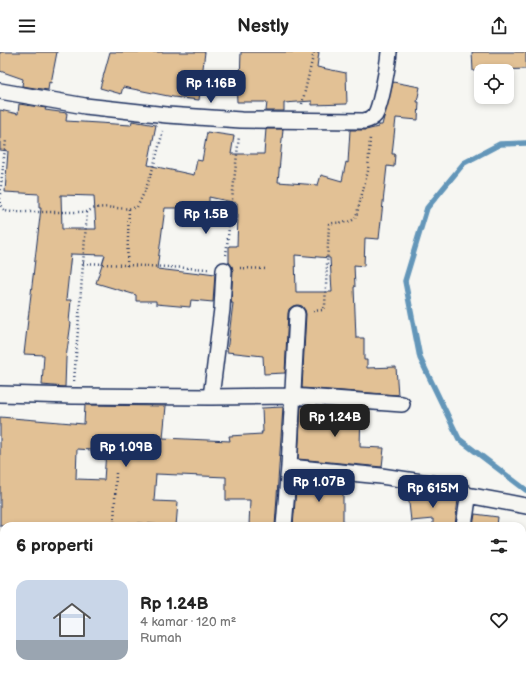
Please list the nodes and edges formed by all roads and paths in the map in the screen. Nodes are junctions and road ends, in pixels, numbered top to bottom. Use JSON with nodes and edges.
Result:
{"nodes":[{"id":1,"x":314,"y":52,"type":"edge"},
{"id":2,"x":389,"y":52,"type":"edge"},
{"id":3,"x":0,"y":91,"type":"edge"},
{"id":4,"x":167,"y":115,"type":"junction"},
{"id":5,"x":372,"y":118,"type":"junction"},
{"id":6,"x":241,"y":120,"type":"junction"},
{"id":7,"x":299,"y":120,"type":"junction"},
{"id":8,"x":6,"y":140,"type":"dead end"},
{"id":9,"x":0,"y":194,"type":"edge"},
{"id":10,"x":0,"y":198,"type":"edge"},
{"id":11,"x":129,"y":209,"type":"junction"},
{"id":12,"x":87,"y":212,"type":"junction"},
{"id":13,"x":83,"y":263,"type":"junction"},
{"id":14,"x":127,"y":266,"type":"junction"},
{"id":15,"x":268,"y":269,"type":"dead end"},
{"id":16,"x":224,"y":270,"type":"junction"},
{"id":17,"x":297,"y":314,"type":"joint"},
{"id":18,"x":0,"y":394,"type":"edge"},
{"id":19,"x":73,"y":396,"type":"junction"},
{"id":20,"x":292,"y":396,"type":"junction"},
{"id":21,"x":211,"y":397,"type":"junction"},
{"id":22,"x":402,"y":404,"type":"dead end"},
{"id":23,"x":289,"y":467,"type":"junction"},
{"id":24,"x":116,"y":473,"type":"dead end"},
{"id":25,"x":467,"y":495,"type":"junction"},
{"id":26,"x":526,"y":506,"type":"edge"},
{"id":27,"x":114,"y":522,"type":"edge"},
{"id":28,"x":284,"y":522,"type":"edge"},
{"id":29,"x":465,"y":522,"type":"edge"}],
"edges":[{"from":1,"to":7,"type":"path"},
{"from":2,"to":5,"type":"street"},
{"from":3,"to":4,"type":"street"},
{"from":4,"to":6,"type":"street"},
{"from":4,"to":11,"type":"path"},
{"from":5,"to":7,"type":"street"},
{"from":5,"to":17,"type":"path"},
{"from":6,"to":7,"type":"street"},
{"from":6,"to":16,"type":"path"},
{"from":8,"to":9,"type":"path"},
{"from":10,"to":12,"type":"path"},
{"from":11,"to":12,"type":"path"},
{"from":11,"to":14,"type":"path"},
{"from":12,"to":13,"type":"path"},
{"from":13,"to":14,"type":"path"},
{"from":13,"to":19,"type":"path"},
{"from":14,"to":16,"type":"path"},
{"from":15,"to":16,"type":"path"},
{"from":16,"to":21,"type":"street"},
{"from":17,"to":20,"type":"street"},
{"from":18,"to":19,"type":"street"},
{"from":19,"to":21,"type":"street"},
{"from":20,"to":21,"type":"street"},
{"from":20,"to":22,"type":"street"},
{"from":20,"to":23,"type":"street"},
{"from":23,"to":25,"type":"street"},
{"from":23,"to":28,"type":"street"},
{"from":24,"to":27,"type":"path"},
{"from":25,"to":26,"type":"street"},
{"from":25,"to":29,"type":"street"}]}
